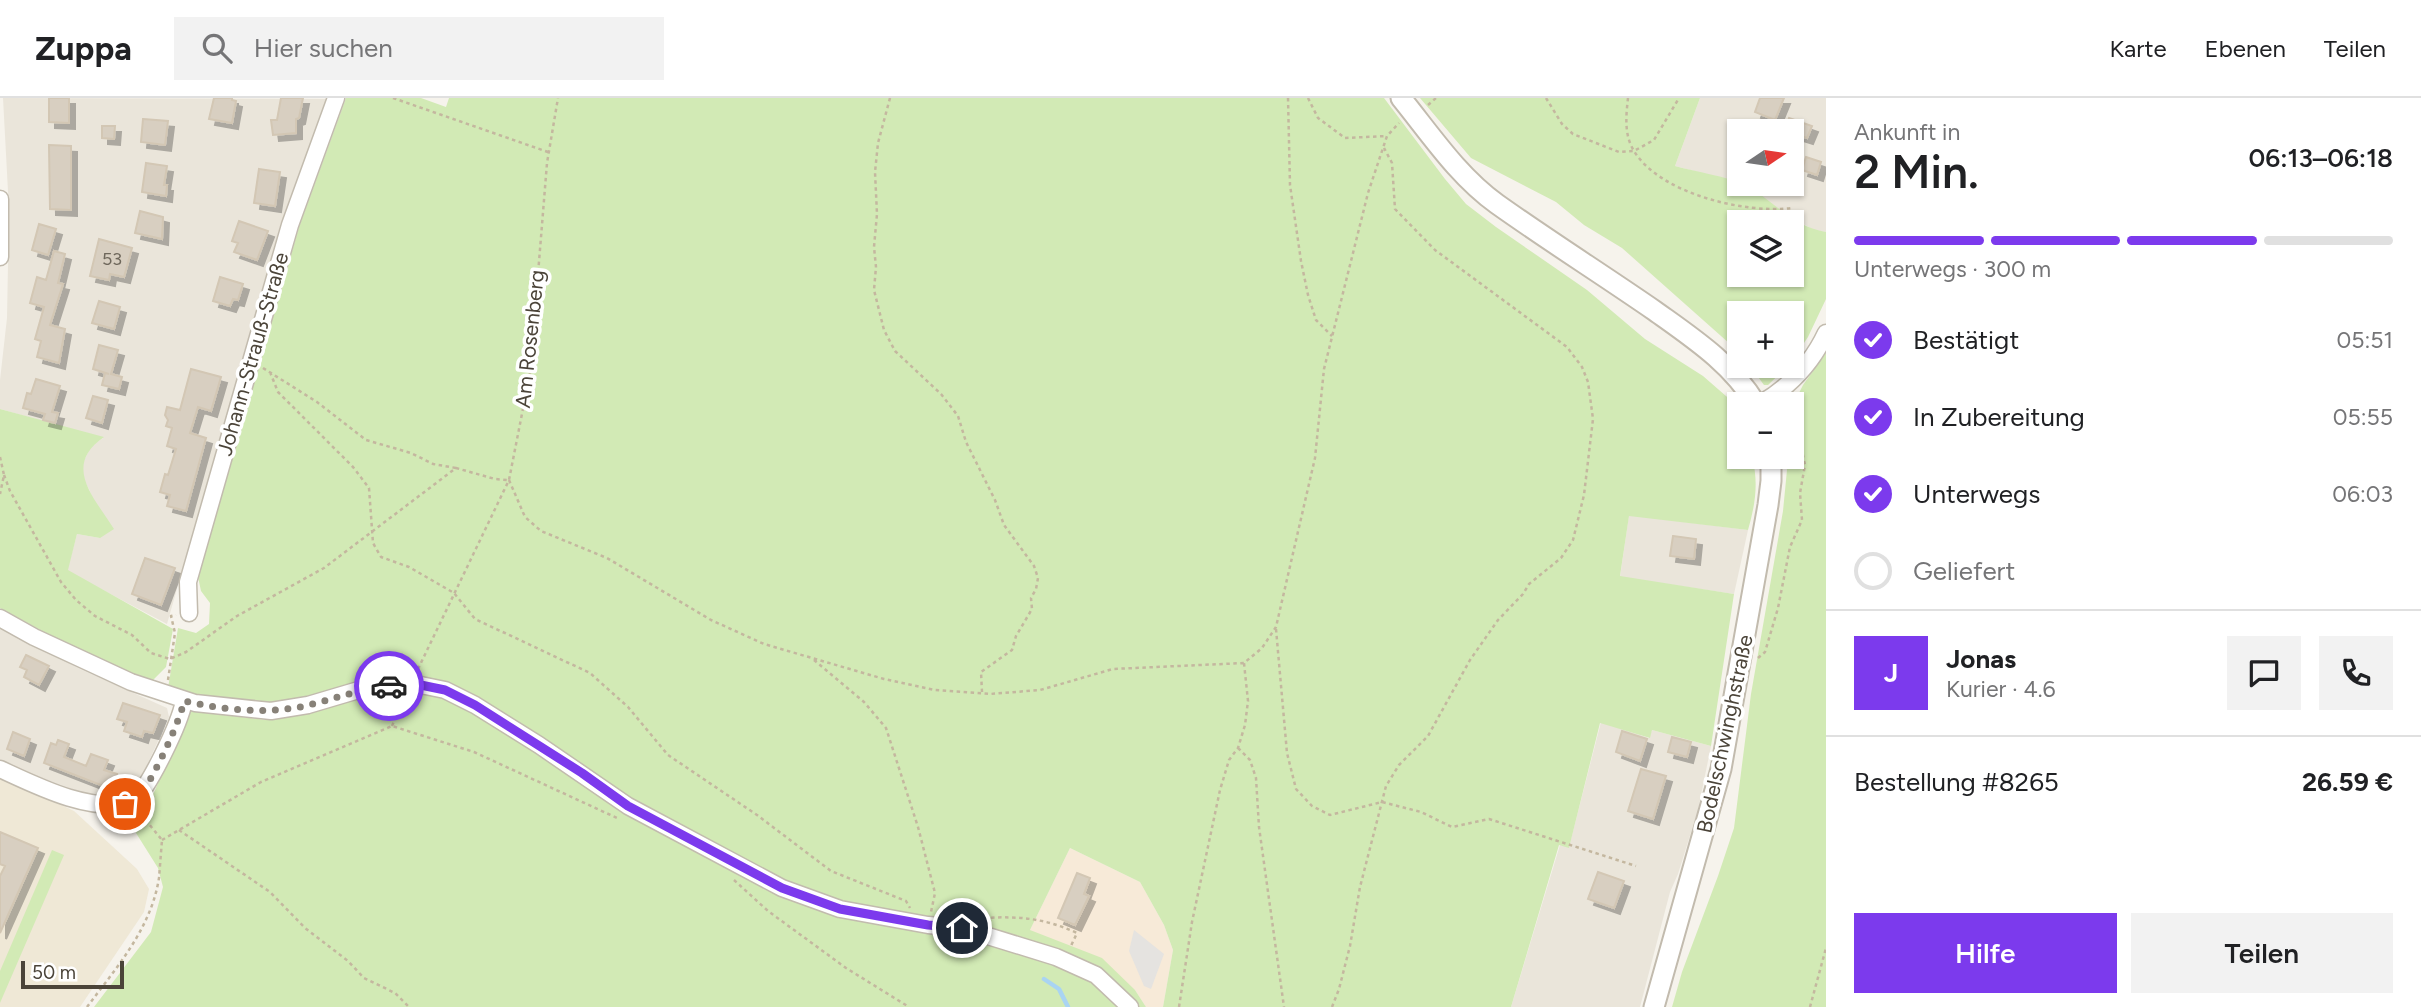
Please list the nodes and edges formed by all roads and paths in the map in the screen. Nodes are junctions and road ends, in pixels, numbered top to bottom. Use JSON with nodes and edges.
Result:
{"nodes":[{"id":1,"x":336,"y":98,"type":"edge"},
{"id":2,"x":393,"y":98,"type":"edge"},
{"id":3,"x":558,"y":98,"type":"edge"},
{"id":4,"x":890,"y":98,"type":"edge"},
{"id":5,"x":1288,"y":98,"type":"edge"},
{"id":6,"x":1308,"y":98,"type":"edge"},
{"id":7,"x":1401,"y":98,"type":"edge"},
{"id":8,"x":1546,"y":98,"type":"edge"},
{"id":9,"x":1628,"y":98,"type":"edge"},
{"id":10,"x":1679,"y":98,"type":"edge"},
{"id":11,"x":1414,"y":114,"type":"junction"},
{"id":12,"x":1387,"y":136,"type":"junction"},
{"id":13,"x":1383,"y":147,"type":"junction"},
{"id":14,"x":1634,"y":151,"type":"junction"},
{"id":15,"x":548,"y":152,"type":"junction"},
{"id":16,"x":0,"y":200,"type":"edge"},
{"id":17,"x":1792,"y":208,"type":"dead end"},
{"id":18,"x":0,"y":257,"type":"edge"},
{"id":19,"x":1826,"y":333,"type":"edge"},
{"id":20,"x":1332,"y":336,"type":"junction"},
{"id":21,"x":250,"y":360,"type":"junction"},
{"id":22,"x":270,"y":372,"type":"junction"},
{"id":23,"x":1749,"y":392,"type":"edge"},
{"id":24,"x":1776,"y":392,"type":"edge"},
{"id":25,"x":0,"y":457,"type":"edge"},
{"id":26,"x":1804,"y":460,"type":"edge"},
{"id":27,"x":456,"y":468,"type":"junction"},
{"id":28,"x":1771,"y":469,"type":"edge"},
{"id":29,"x":4,"y":475,"type":"junction"},
{"id":30,"x":509,"y":480,"type":"junction"},
{"id":31,"x":0,"y":494,"type":"edge"},
{"id":32,"x":371,"y":532,"type":"junction"},
{"id":33,"x":454,"y":593,"type":"junction"},
{"id":34,"x":189,"y":613,"type":"joint"},
{"id":35,"x":0,"y":618,"type":"edge"},
{"id":36,"x":1276,"y":627,"type":"junction"},
{"id":37,"x":170,"y":659,"type":"junction"},
{"id":38,"x":814,"y":659,"type":"junction"},
{"id":39,"x":1244,"y":663,"type":"junction"},
{"id":40,"x":1741,"y":669,"type":"junction"},
{"id":41,"x":411,"y":683,"type":"junction"},
{"id":42,"x":982,"y":692,"type":"junction"},
{"id":43,"x":166,"y":693,"type":"junction"},
{"id":44,"x":184,"y":701,"type":"junction"},
{"id":45,"x":392,"y":726,"type":"junction"},
{"id":46,"x":1238,"y":748,"type":"junction"},
{"id":47,"x":0,"y":769,"type":"edge"},
{"id":48,"x":1382,"y":802,"type":"junction"},
{"id":49,"x":132,"y":803,"type":"junction"},
{"id":50,"x":627,"y":823,"type":"dead end"},
{"id":51,"x":179,"y":830,"type":"junction"},
{"id":52,"x":162,"y":840,"type":"junction"},
{"id":53,"x":713,"y":853,"type":"junction"},
{"id":54,"x":1636,"y":866,"type":"dead end"},
{"id":55,"x":981,"y":918,"type":"dead end"},
{"id":56,"x":923,"y":924,"type":"junction"},
{"id":57,"x":1077,"y":933,"type":"dead end"},
{"id":58,"x":1826,"y":948,"type":"edge"},
{"id":59,"x":87,"y":1007,"type":"edge"},
{"id":60,"x":409,"y":1007,"type":"edge"},
{"id":61,"x":909,"y":1007,"type":"edge"},
{"id":62,"x":1130,"y":1007,"type":"edge"},
{"id":63,"x":1180,"y":1007,"type":"edge"},
{"id":64,"x":1284,"y":1007,"type":"edge"},
{"id":65,"x":1332,"y":1007,"type":"edge"},
{"id":66,"x":1654,"y":1007,"type":"edge"},
{"id":67,"x":1810,"y":1007,"type":"edge"}],
"edges":[{"from":1,"to":21,"type":"street","name":"Johann-Strauß-Straße"},
{"from":2,"to":15,"type":"path"},
{"from":3,"to":15,"type":"path","name":"Am Rosenberg"},
{"from":4,"to":42,"type":"path"},
{"from":5,"to":20,"type":"path"},
{"from":6,"to":12,"type":"path"},
{"from":7,"to":11,"type":"street"},
{"from":8,"to":14,"type":"path"},
{"from":9,"to":14,"type":"path"},
{"from":10,"to":14,"type":"path"},
{"from":11,"to":12,"type":"path"},
{"from":11,"to":23,"type":"street"},
{"from":12,"to":13,"type":"path"},
{"from":13,"to":20,"type":"path"},
{"from":13,"to":48,"type":"path"},
{"from":14,"to":17,"type":"path"},
{"from":15,"to":30,"type":"path","name":"Am Rosenberg"},
{"from":16,"to":18,"type":"street"},
{"from":19,"to":24,"type":"street"},
{"from":20,"to":36,"type":"path"},
{"from":21,"to":22,"type":"path"},
{"from":21,"to":34,"type":"street","name":"Johann-Strauß-Straße"},
{"from":22,"to":27,"type":"path"},
{"from":22,"to":32,"type":"path"},
{"from":25,"to":29,"type":"path"},
{"from":26,"to":40,"type":"path"},
{"from":27,"to":30,"type":"path"},
{"from":27,"to":32,"type":"path"},
{"from":28,"to":40,"type":"street","name":"Bodelschwinghstraße"},
{"from":29,"to":31,"type":"path"},
{"from":29,"to":37,"type":"path"},
{"from":30,"to":33,"type":"path","name":"Am Rosenberg"},
{"from":30,"to":38,"type":"path"},
{"from":32,"to":33,"type":"path"},
{"from":32,"to":37,"type":"path"},
{"from":33,"to":41,"type":"path","name":"Am Rosenberg"},
{"from":33,"to":56,"type":"path"},
{"from":34,"to":37,"type":"path"},
{"from":35,"to":43,"type":"street"},
{"from":36,"to":39,"type":"path"},
{"from":36,"to":48,"type":"path"},
{"from":37,"to":43,"type":"path"},
{"from":38,"to":42,"type":"path"},
{"from":38,"to":56,"type":"path"},
{"from":39,"to":42,"type":"path"},
{"from":39,"to":46,"type":"path"},
{"from":40,"to":66,"type":"street","name":"Bodelschwinghstraße"},
{"from":41,"to":44,"type":"street"},
{"from":41,"to":45,"type":"path","name":"Am Rosenberg"},
{"from":41,"to":53,"type":"street"},
{"from":43,"to":44,"type":"street"},
{"from":44,"to":49,"type":"street"},
{"from":45,"to":50,"type":"path"},
{"from":45,"to":51,"type":"path"},
{"from":46,"to":63,"type":"path"},
{"from":46,"to":64,"type":"path"},
{"from":47,"to":49,"type":"street"},
{"from":48,"to":54,"type":"path"},
{"from":48,"to":65,"type":"path"},
{"from":49,"to":52,"type":"path"},
{"from":51,"to":52,"type":"path"},
{"from":51,"to":60,"type":"path"},
{"from":52,"to":59,"type":"path"},
{"from":53,"to":56,"type":"street"},
{"from":53,"to":61,"type":"path"},
{"from":55,"to":57,"type":"path"},
{"from":56,"to":62,"type":"street"},
{"from":58,"to":67,"type":"path"}]}
